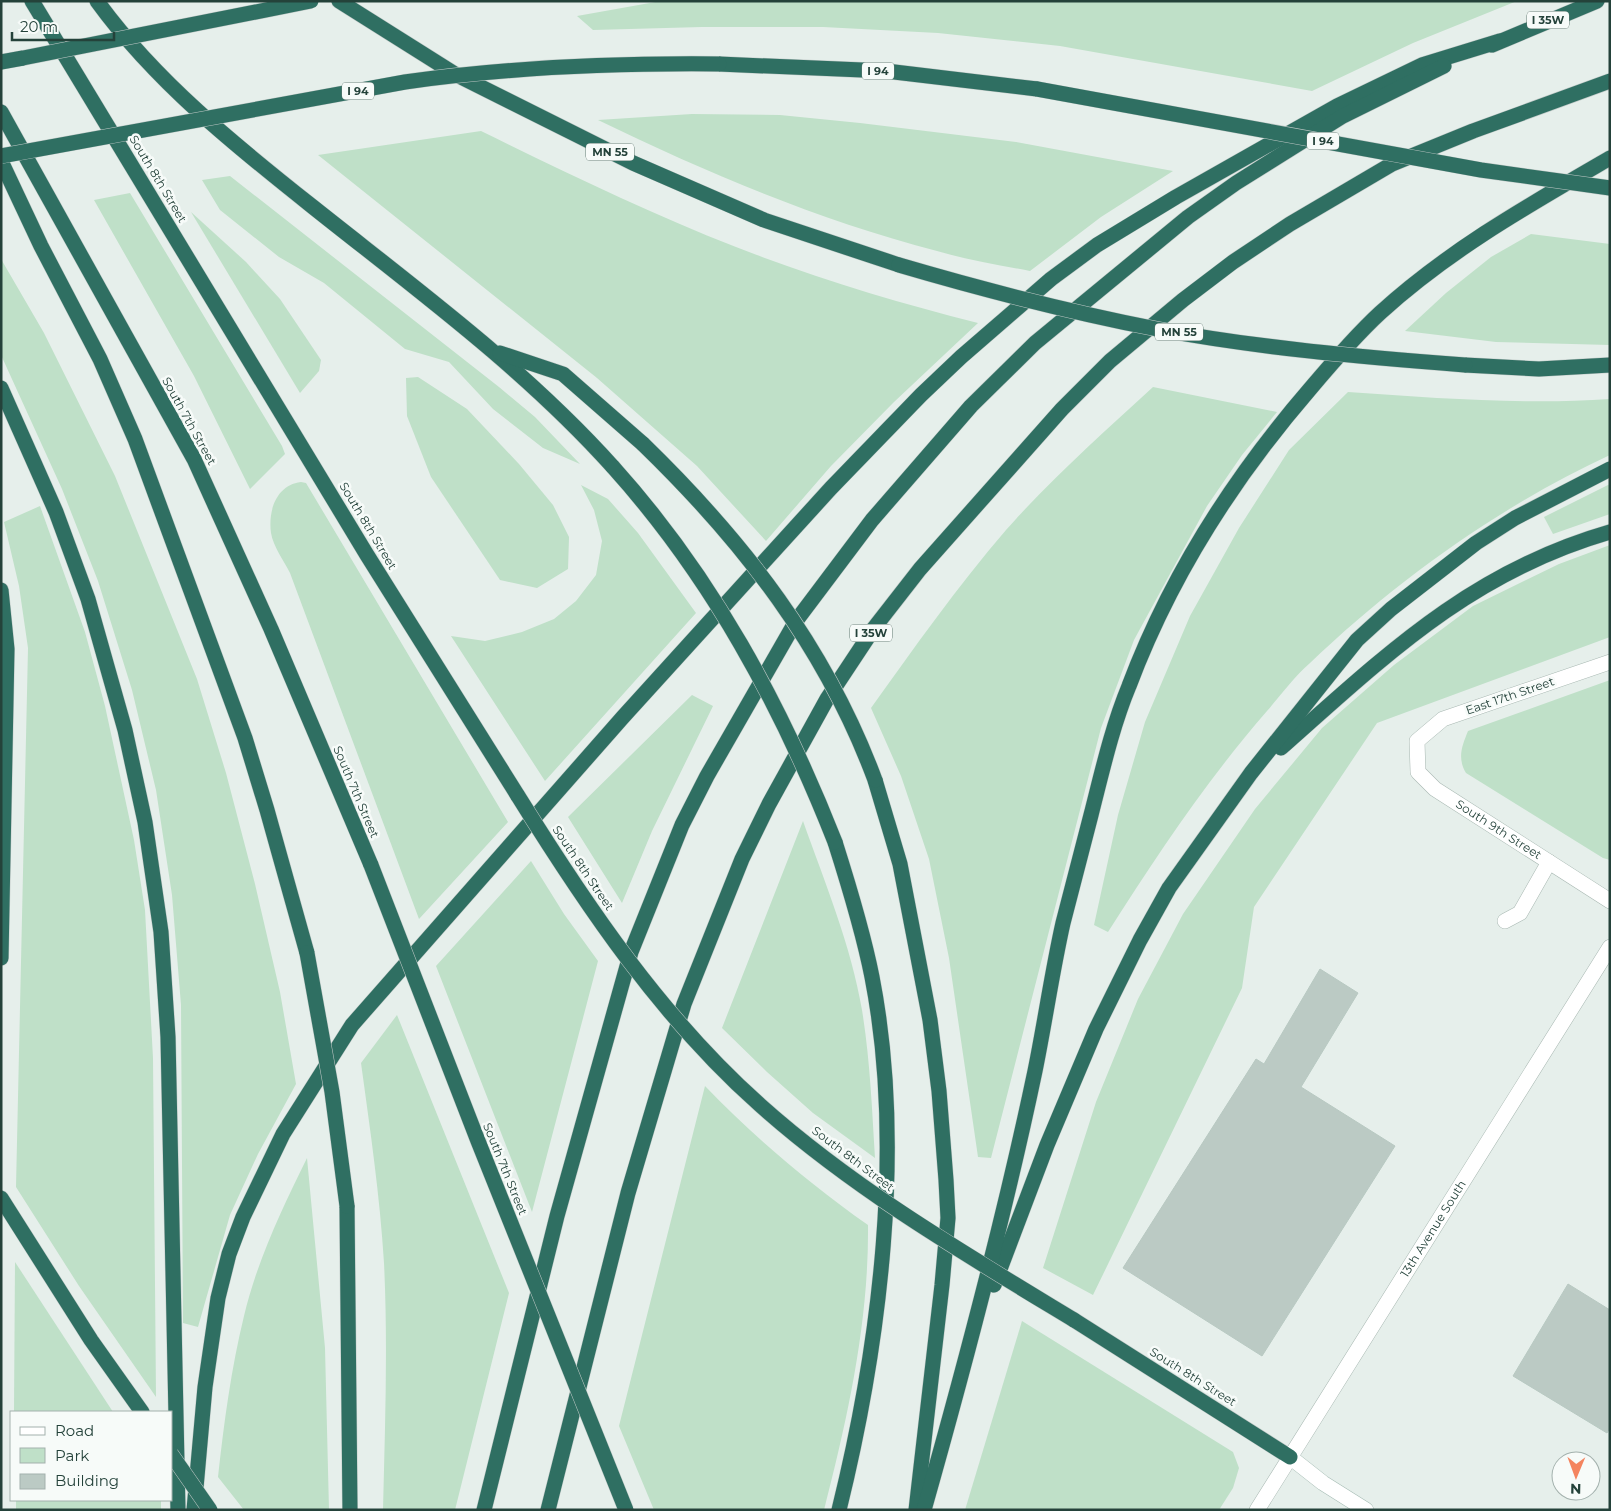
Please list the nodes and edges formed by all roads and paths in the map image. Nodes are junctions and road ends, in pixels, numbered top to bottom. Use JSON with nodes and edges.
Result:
{"nodes":[{"id":1,"x":32,"y":1,"type":"edge"},
{"id":2,"x":97,"y":1,"type":"edge"},
{"id":3,"x":311,"y":1,"type":"edge"},
{"id":4,"x":338,"y":1,"type":"edge"},
{"id":5,"x":1597,"y":1,"type":"edge"},
{"id":6,"x":1500,"y":41,"type":"junction"},
{"id":7,"x":1,"y":62,"type":"edge"},
{"id":8,"x":1610,"y":81,"type":"edge"},
{"id":9,"x":1,"y":112,"type":"edge"},
{"id":10,"x":1,"y":156,"type":"edge"},
{"id":11,"x":1610,"y":158,"type":"edge"},
{"id":12,"x":1,"y":161,"type":"edge"},
{"id":13,"x":1610,"y":188,"type":"edge"},
{"id":14,"x":494,"y":351,"type":"junction"},
{"id":15,"x":1610,"y":365,"type":"edge"},
{"id":16,"x":1,"y":388,"type":"edge"},
{"id":17,"x":1610,"y":469,"type":"edge"},
{"id":18,"x":1610,"y":532,"type":"edge"},
{"id":19,"x":1,"y":590,"type":"edge"},
{"id":20,"x":1610,"y":662,"type":"edge"},
{"id":21,"x":1417,"y":741,"type":"joint"},
{"id":22,"x":1251,"y":773,"type":"junction"},
{"id":23,"x":1549,"y":862,"type":"junction"},
{"id":24,"x":1610,"y":901,"type":"edge"},
{"id":25,"x":1505,"y":921,"type":"dead end"},
{"id":26,"x":1610,"y":947,"type":"edge"},
{"id":27,"x":1,"y":958,"type":"edge"},
{"id":28,"x":1,"y":1198,"type":"edge"},
{"id":29,"x":968,"y":1355,"type":"junction"},
{"id":30,"x":141,"y":1411,"type":"edge"},
{"id":31,"x":172,"y":1455,"type":"edge"},
{"id":32,"x":1290,"y":1457,"type":"junction"},
{"id":33,"x":178,"y":1510,"type":"edge"},
{"id":34,"x":194,"y":1510,"type":"edge"},
{"id":35,"x":210,"y":1510,"type":"edge"},
{"id":36,"x":350,"y":1510,"type":"edge"},
{"id":37,"x":484,"y":1510,"type":"edge"},
{"id":38,"x":548,"y":1510,"type":"edge"},
{"id":39,"x":626,"y":1510,"type":"edge"},
{"id":40,"x":838,"y":1510,"type":"edge"},
{"id":41,"x":916,"y":1510,"type":"edge"},
{"id":42,"x":924,"y":1510,"type":"edge"},
{"id":43,"x":1256,"y":1510,"type":"edge"},
{"id":44,"x":1366,"y":1510,"type":"edge"}],
"edges":[{"from":1,"to":32,"type":"highway","name":"South 8th Street","bridge":true},
{"from":2,"to":14,"type":"highway"},
{"from":3,"to":7,"type":"highway","bridge":true},
{"from":4,"to":15,"type":"highway","number":"MN 55","bridge":true},
{"from":5,"to":6,"type":"highway","number":"I 35W"},
{"from":6,"to":34,"type":"highway"},
{"from":6,"to":37,"type":"highway","number":"I 35W"},
{"from":8,"to":38,"type":"highway","number":"I 35W"},
{"from":9,"to":39,"type":"highway","name":"South 7th Street","bridge":true},
{"from":10,"to":13,"type":"highway","number":"I 94","bridge":true},
{"from":11,"to":29,"type":"highway"},
{"from":12,"to":36,"type":"highway","bridge":true},
{"from":14,"to":40,"type":"highway","bridge":true},
{"from":14,"to":41,"type":"highway","bridge":true},
{"from":16,"to":33,"type":"highway"},
{"from":17,"to":22,"type":"highway"},
{"from":18,"to":22,"type":"highway"},
{"from":19,"to":27,"type":"highway"},
{"from":20,"to":21,"type":"street","name":"East 17th Street"},
{"from":21,"to":23,"type":"street","name":"South 9th Street"},
{"from":22,"to":29,"type":"highway"},
{"from":23,"to":24,"type":"street","name":"South 9th Street"},
{"from":23,"to":25,"type":"street"},
{"from":26,"to":32,"type":"street","name":"13th Avenue South"},
{"from":28,"to":30,"type":"highway"},
{"from":29,"to":42,"type":"highway"},
{"from":31,"to":35,"type":"highway","bridge":true},
{"from":32,"to":43,"type":"street","name":"13th Avenue South"},
{"from":32,"to":44,"type":"street","name":"South 8th Street"}]}
